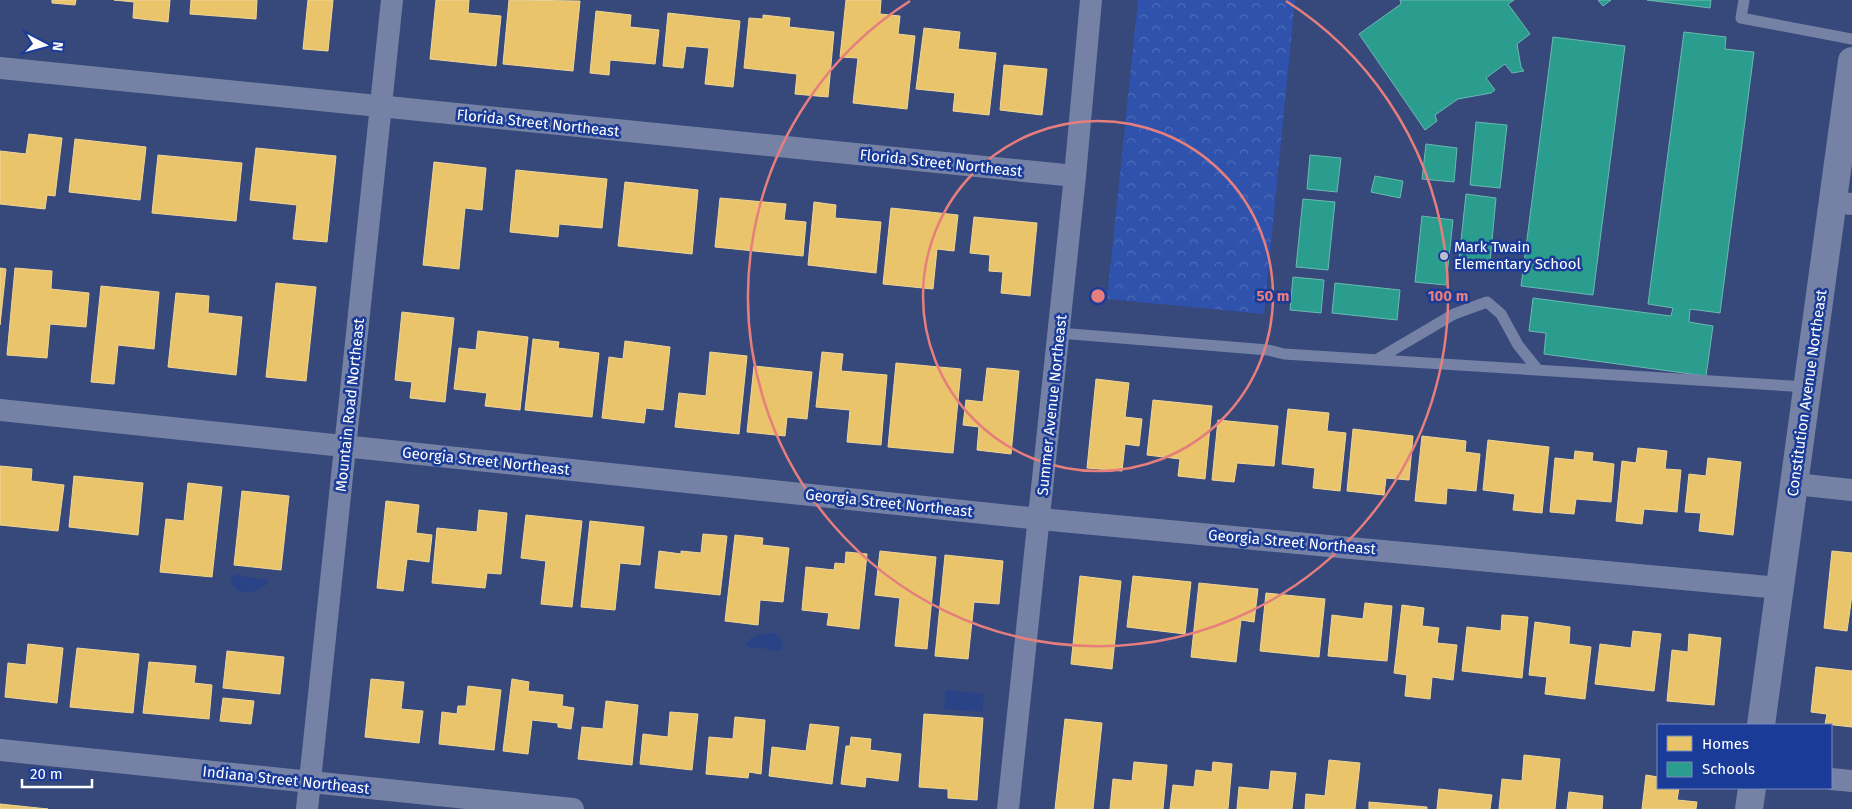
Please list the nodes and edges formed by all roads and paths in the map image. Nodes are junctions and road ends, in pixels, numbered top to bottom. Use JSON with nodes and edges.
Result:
{"nodes":[{"id":1,"x":392,"y":0,"type":"edge"},
{"id":2,"x":1091,"y":0,"type":"edge"},
{"id":3,"x":1744,"y":0,"type":"edge"},
{"id":4,"x":1852,"y":39,"type":"edge"},
{"id":5,"x":1852,"y":60,"type":"edge"},
{"id":6,"x":0,"y":68,"type":"edge"},
{"id":7,"x":382,"y":108,"type":"junction"},
{"id":8,"x":1076,"y":176,"type":"junction"},
{"id":9,"x":1842,"y":203,"type":"edge"},
{"id":10,"x":1059,"y":333,"type":"junction"},
{"id":11,"x":1376,"y":360,"type":"junction"},
{"id":12,"x":1538,"y":370,"type":"junction"},
{"id":13,"x":1808,"y":387,"type":"junction"},
{"id":14,"x":0,"y":410,"type":"edge"},
{"id":15,"x":346,"y":447,"type":"junction"},
{"id":16,"x":1794,"y":484,"type":"junction"},
{"id":17,"x":1852,"y":490,"type":"edge"},
{"id":18,"x":1040,"y":518,"type":"junction"},
{"id":19,"x":1779,"y":588,"type":"junction"},
{"id":20,"x":1761,"y":724,"type":"edge"},
{"id":21,"x":0,"y":750,"type":"edge"},
{"id":22,"x":1832,"y":779,"type":"edge"},
{"id":23,"x":1852,"y":781,"type":"edge"},
{"id":24,"x":309,"y":782,"type":"junction"},
{"id":25,"x":1752,"y":789,"type":"edge"},
{"id":26,"x":307,"y":809,"type":"edge"},
{"id":27,"x":573,"y":809,"type":"edge"},
{"id":28,"x":1008,"y":809,"type":"edge"},
{"id":29,"x":1749,"y":809,"type":"edge"}],
"edges":[{"from":1,"to":7,"type":"street","name":"Mountain Road Northeast"},
{"from":2,"to":8,"type":"street","name":"Summer Avenue Northeast"},
{"from":3,"to":4,"type":"lane"},
{"from":5,"to":9,"type":"street","name":"Constitution Avenue Northeast"},
{"from":6,"to":7,"type":"street","name":"Florida Street Northeast"},
{"from":7,"to":8,"type":"street","name":"Florida Street Northeast"},
{"from":7,"to":15,"type":"street","name":"Mountain Road Northeast"},
{"from":8,"to":10,"type":"street","name":"Summer Avenue Northeast"},
{"from":9,"to":13,"type":"street","name":"Constitution Avenue Northeast"},
{"from":10,"to":11,"type":"lane"},
{"from":10,"to":18,"type":"street","name":"Summer Avenue Northeast"},
{"from":11,"to":12,"type":"lane"},
{"from":11,"to":12,"type":"lane"},
{"from":12,"to":13,"type":"lane"},
{"from":13,"to":16,"type":"street","name":"Constitution Avenue Northeast"},
{"from":14,"to":15,"type":"street","name":"Georgia Street Northeast"},
{"from":15,"to":18,"type":"street","name":"Georgia Street Northeast"},
{"from":15,"to":24,"type":"street","name":"Mountain Road Northeast"},
{"from":16,"to":17,"type":"street"},
{"from":16,"to":19,"type":"street","name":"Constitution Avenue Northeast"},
{"from":18,"to":19,"type":"street","name":"Georgia Street Northeast"},
{"from":18,"to":28,"type":"street","name":"Summer Avenue Northeast"},
{"from":19,"to":20,"type":"street","name":"Constitution Avenue Northeast"},
{"from":21,"to":24,"type":"street","name":"Indiana Street Northeast"},
{"from":22,"to":23,"type":"street"},
{"from":24,"to":26,"type":"street","name":"Mountain Road Northeast"},
{"from":24,"to":27,"type":"street","name":"Indiana Street Northeast"},
{"from":25,"to":29,"type":"street"}]}
